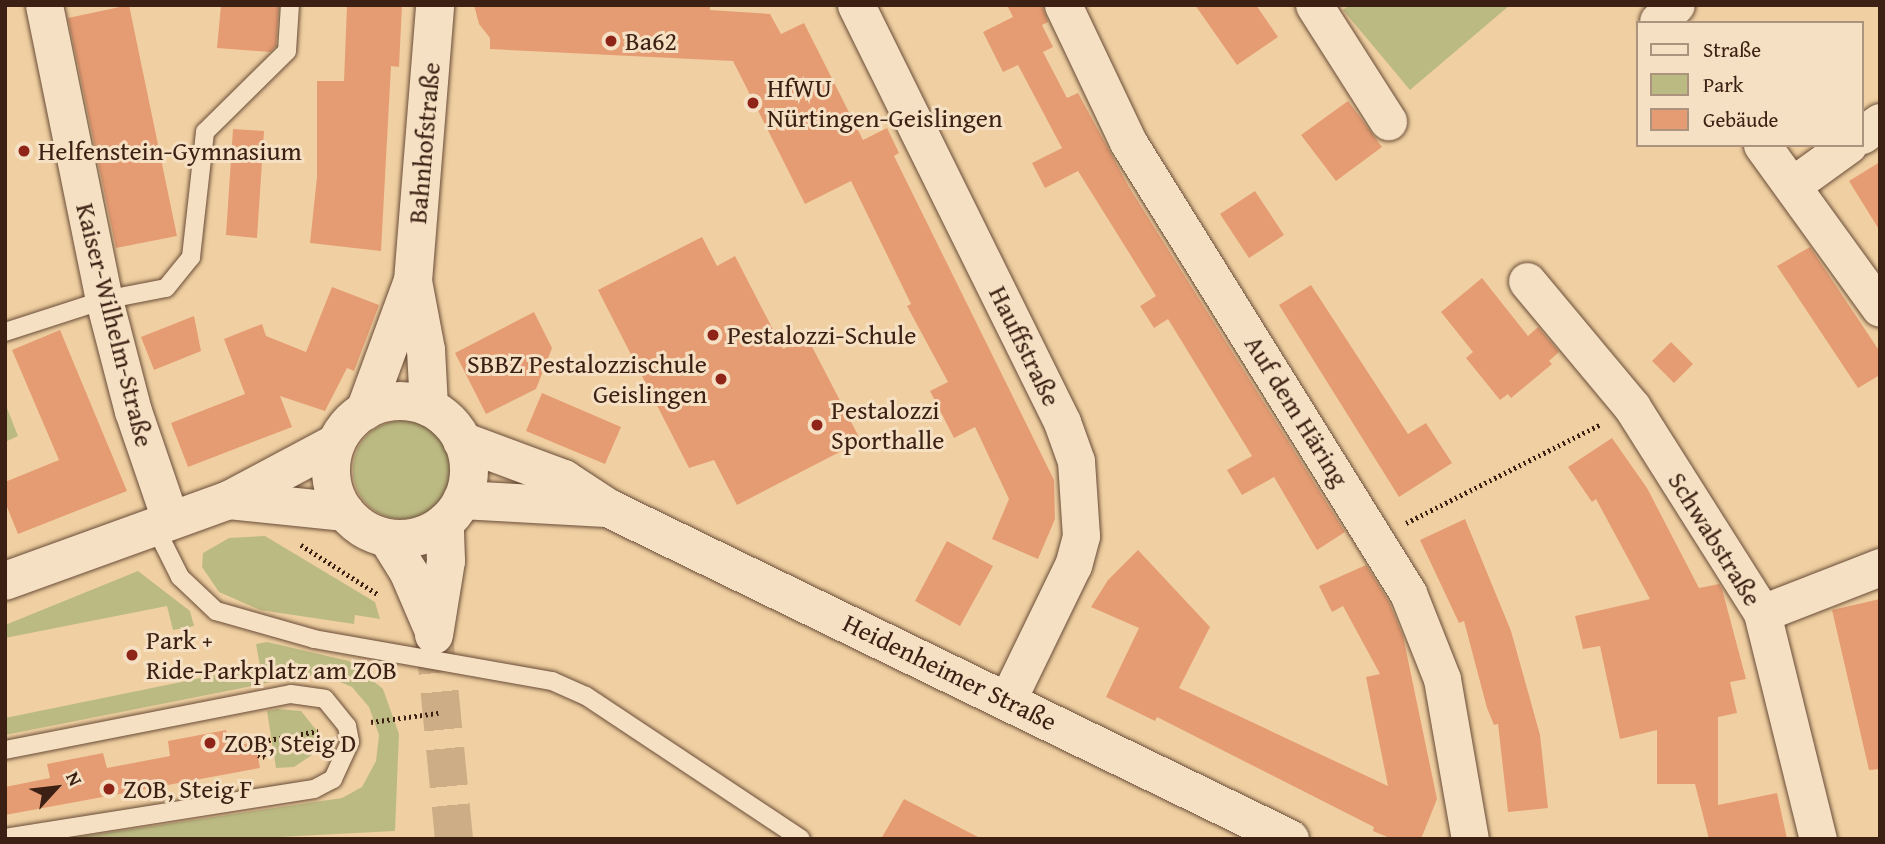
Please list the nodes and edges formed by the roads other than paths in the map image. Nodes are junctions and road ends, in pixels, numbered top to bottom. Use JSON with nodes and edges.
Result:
{"nodes":[{"id":1,"x":44,"y":5,"type":"edge"},
{"id":2,"x":290,"y":5,"type":"edge"},
{"id":3,"x":435,"y":5,"type":"edge"},
{"id":4,"x":856,"y":5,"type":"edge"},
{"id":5,"x":1063,"y":5,"type":"edge"},
{"id":6,"x":1314,"y":5,"type":"edge"},
{"id":7,"x":1388,"y":121,"type":"dead end"},
{"id":8,"x":1880,"y":122,"type":"edge"},
{"id":9,"x":1864,"y":134,"type":"edge"},
{"id":10,"x":1764,"y":147,"type":"edge"},
{"id":11,"x":1845,"y":147,"type":"edge"},
{"id":12,"x":1794,"y":184,"type":"junction"},
{"id":13,"x":412,"y":281,"type":"junction"},
{"id":14,"x":1527,"y":281,"type":"dead end"},
{"id":15,"x":104,"y":300,"type":"junction"},
{"id":16,"x":1880,"y":308,"type":"edge"},
{"id":17,"x":5,"y":332,"type":"edge"},
{"id":18,"x":429,"y":407,"type":"junction"},
{"id":19,"x":365,"y":411,"type":"junction"},
{"id":20,"x":462,"y":440,"type":"junction"},
{"id":21,"x":336,"y":443,"type":"junction"},
{"id":22,"x":229,"y":500,"type":"junction"},
{"id":23,"x":608,"y":508,"type":"junction"},
{"id":24,"x":345,"y":512,"type":"junction"},
{"id":25,"x":454,"y":512,"type":"junction"},
{"id":26,"x":162,"y":522,"type":"junction"},
{"id":27,"x":388,"y":538,"type":"junction"},
{"id":28,"x":1880,"y":567,"type":"edge"},
{"id":29,"x":5,"y":582,"type":"edge"},
{"id":30,"x":1762,"y":613,"type":"junction"},
{"id":31,"x":1008,"y":699,"type":"junction"},
{"id":32,"x":5,"y":750,"type":"edge"},
{"id":33,"x":5,"y":838,"type":"edge"},
{"id":34,"x":801,"y":839,"type":"edge"},
{"id":35,"x":1290,"y":839,"type":"edge"},
{"id":36,"x":1470,"y":839,"type":"edge"},
{"id":37,"x":1818,"y":839,"type":"edge"}],
"edges":[{"from":1,"to":15,"type":"street","name":"Kaiser-Wilhelm-Straße"},
{"from":2,"to":15,"type":"lane"},
{"from":3,"to":13,"type":"street","name":"Bahnhofstraße"},
{"from":4,"to":31,"type":"street","name":"Hauffstraße"},
{"from":5,"to":36,"type":"street","name":"Auf dem Häring"},
{"from":6,"to":7,"type":"street"},
{"from":8,"to":9,"type":"street"},
{"from":10,"to":12,"type":"street"},
{"from":11,"to":12,"type":"street"},
{"from":12,"to":16,"type":"street"},
{"from":13,"to":18,"type":"street","name":"Bahnhofstraße"},
{"from":13,"to":19,"type":"street","name":"Bahnhofstraße"},
{"from":14,"to":30,"type":"street","name":"Schwabstraße"},
{"from":15,"to":17,"type":"lane"},
{"from":15,"to":26,"type":"street","name":"Kaiser-Wilhelm-Straße"},
{"from":18,"to":19,"type":"street"},
{"from":18,"to":20,"type":"street"},
{"from":19,"to":21,"type":"street"},
{"from":20,"to":23,"type":"street","name":"Heidenheimer Straße"},
{"from":20,"to":25,"type":"street"},
{"from":21,"to":22,"type":"street"},
{"from":21,"to":24,"type":"street"},
{"from":22,"to":24,"type":"street"},
{"from":22,"to":26,"type":"street"},
{"from":23,"to":25,"type":"street","name":"Heidenheimer Straße"},
{"from":23,"to":31,"type":"street","name":"Heidenheimer Straße"},
{"from":24,"to":27,"type":"street"},
{"from":25,"to":27,"type":"street"},
{"from":25,"to":27,"type":"street"},
{"from":26,"to":29,"type":"street"},
{"from":26,"to":34,"type":"lane"},
{"from":28,"to":30,"type":"street"},
{"from":30,"to":37,"type":"street","name":"Schwabstraße"},
{"from":31,"to":35,"type":"street","name":"Heidenheimer Straße"},
{"from":32,"to":33,"type":"lane"}]}
